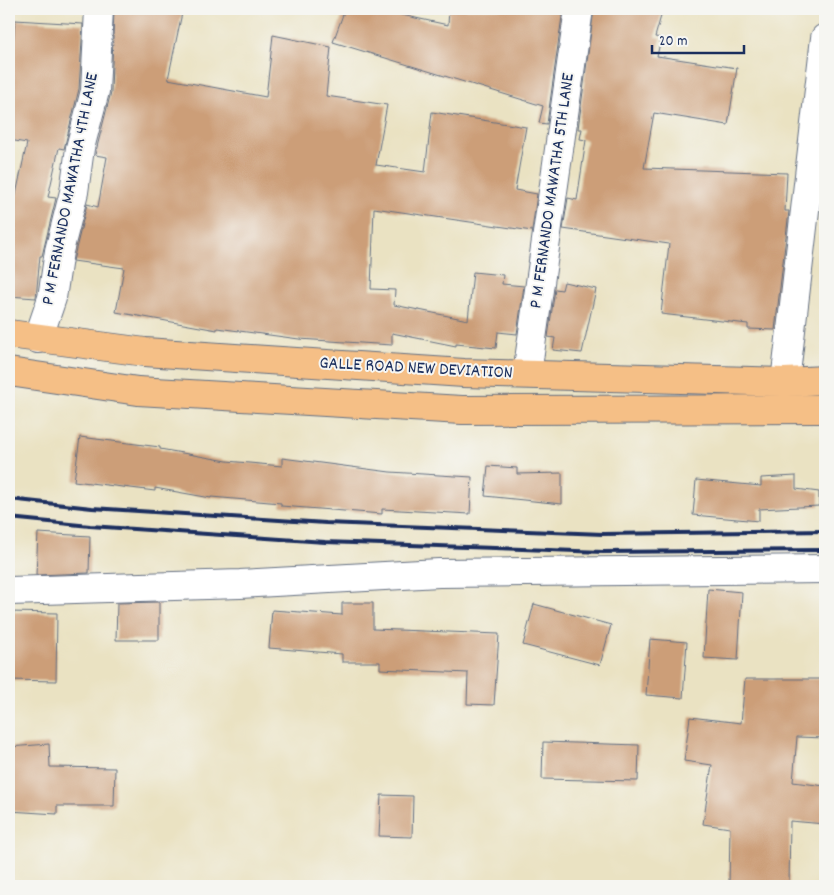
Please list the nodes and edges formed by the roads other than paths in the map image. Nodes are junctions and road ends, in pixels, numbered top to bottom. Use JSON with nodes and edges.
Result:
{"nodes":[{"id":1,"x":99,"y":9,"type":"edge"},
{"id":2,"x":579,"y":9,"type":"edge"},
{"id":3,"x":825,"y":38,"type":"edge"},
{"id":4,"x":9,"y":334,"type":"edge"},
{"id":5,"x":38,"y":339,"type":"junction"},
{"id":6,"x":9,"y":372,"type":"edge"},
{"id":7,"x":527,"y":374,"type":"junction"},
{"id":8,"x":825,"y":380,"type":"edge"},
{"id":9,"x":785,"y":382,"type":"junction"},
{"id":10,"x":825,"y":409,"type":"edge"},
{"id":11,"x":825,"y":569,"type":"edge"},
{"id":12,"x":9,"y":590,"type":"edge"}],
"edges":[{"from":1,"to":5,"type":"street","name":"P M FERNANDO MAWATHA 4TH LANE"},
{"from":2,"to":7,"type":"street","name":"P M FERNANDO MAWATHA 5TH LANE"},
{"from":3,"to":9,"type":"street"},
{"from":4,"to":5,"type":"main road","name":"GALLE ROAD NEW DEVIATION"},
{"from":5,"to":7,"type":"main road","name":"GALLE ROAD NEW DEVIATION"},
{"from":6,"to":10,"type":"main road","name":"GALLE ROAD NEW DEVIATION"},
{"from":7,"to":9,"type":"main road","name":"GALLE ROAD NEW DEVIATION"},
{"from":8,"to":9,"type":"main road","name":"GALLE ROAD NEW DEVIATION"},
{"from":11,"to":12,"type":"street"}]}
